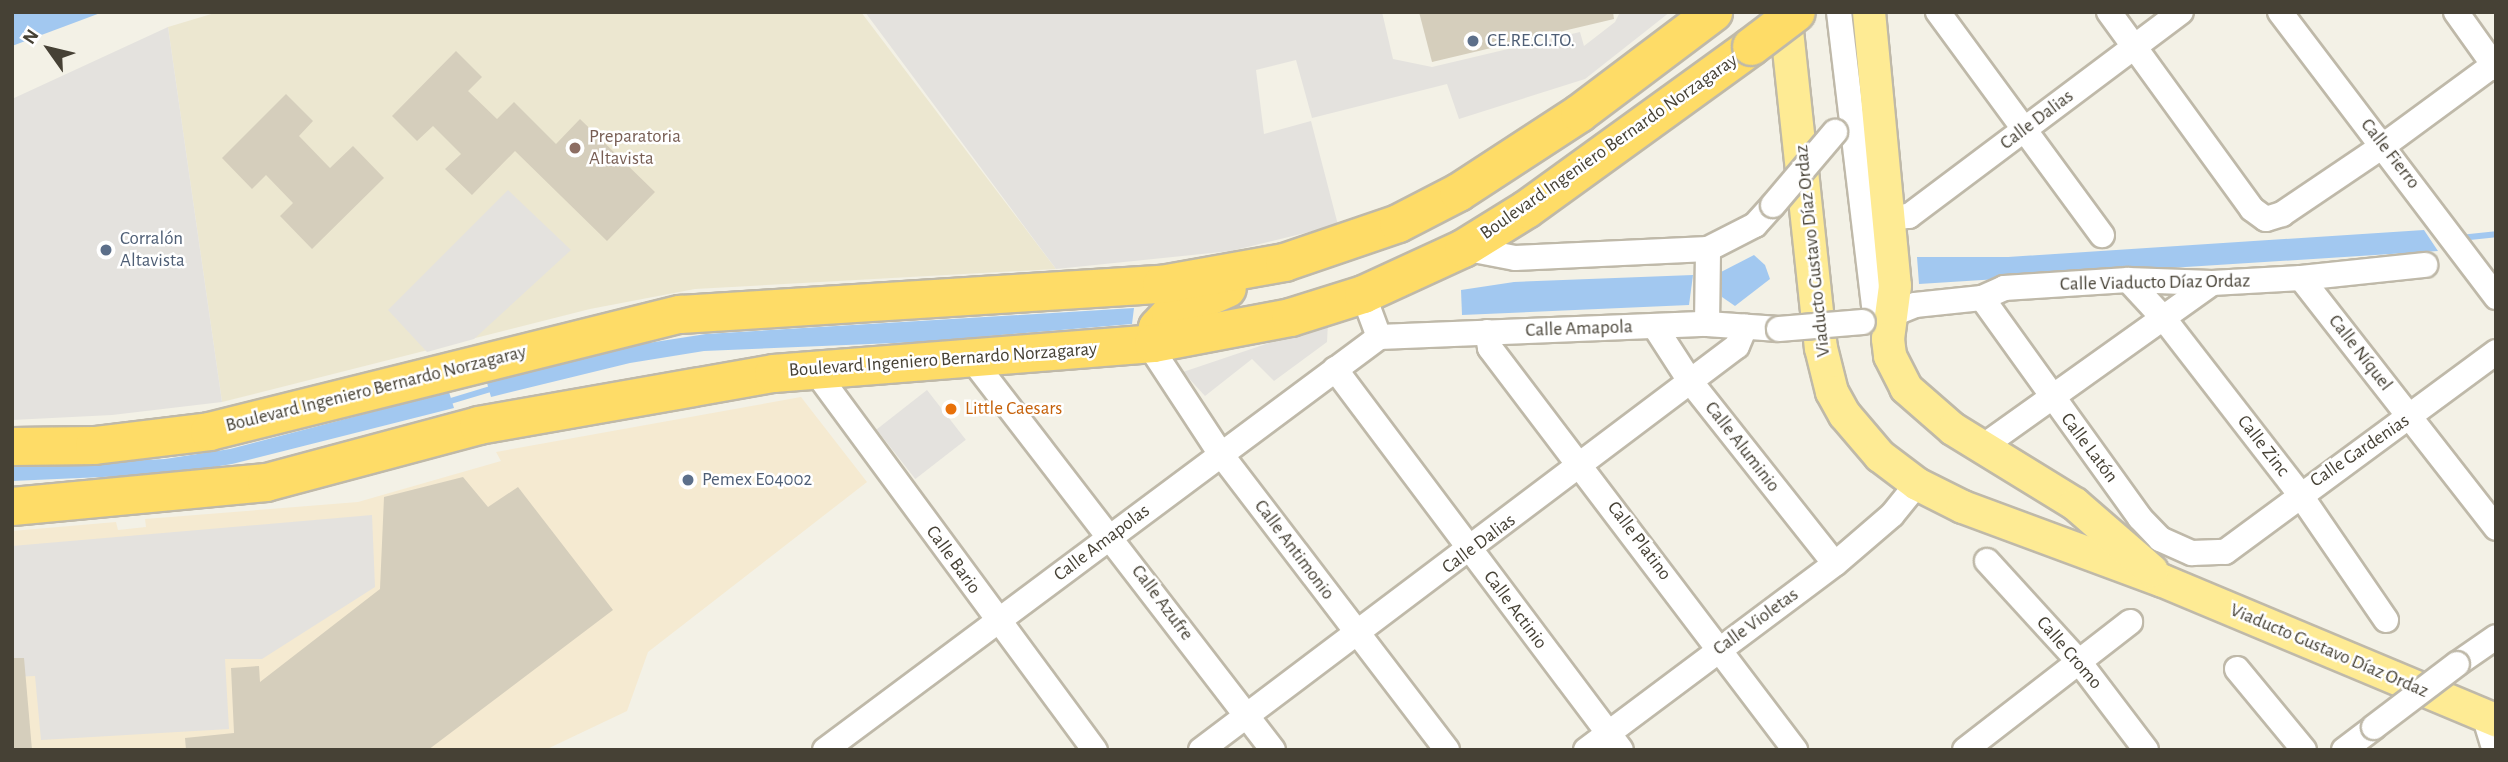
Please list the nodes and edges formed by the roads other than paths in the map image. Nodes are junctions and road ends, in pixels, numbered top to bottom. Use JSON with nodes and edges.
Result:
{"nodes":[{"id":1,"x":1713,"y":12,"type":"edge"},
{"id":2,"x":1785,"y":12,"type":"edge"},
{"id":3,"x":1796,"y":12,"type":"edge"},
{"id":4,"x":1839,"y":12,"type":"edge"},
{"id":5,"x":1869,"y":12,"type":"edge"},
{"id":6,"x":1938,"y":12,"type":"edge"},
{"id":7,"x":2109,"y":12,"type":"edge"},
{"id":8,"x":2181,"y":12,"type":"edge"},
{"id":9,"x":2280,"y":12,"type":"edge"},
{"id":10,"x":2456,"y":12,"type":"edge"},
{"id":11,"x":2135,"y":47,"type":"junction"},
{"id":12,"x":2495,"y":65,"type":"edge"},
{"id":13,"x":1856,"y":123,"type":"junction"},
{"id":14,"x":2023,"y":131,"type":"junction"},
{"id":15,"x":2383,"y":146,"type":"junction"},
{"id":16,"x":1889,"y":218,"type":"junction"},
{"id":17,"x":2102,"y":235,"type":"dead end"},
{"id":18,"x":1464,"y":247,"type":"junction"},
{"id":19,"x":1708,"y":259,"type":"junction"},
{"id":20,"x":2425,"y":265,"type":"dead end"},
{"id":21,"x":1252,"y":269,"type":"junction"},
{"id":22,"x":2301,"y":278,"type":"junction"},
{"id":23,"x":2128,"y":280,"type":"junction"},
{"id":24,"x":2212,"y":283,"type":"junction"},
{"id":25,"x":1363,"y":294,"type":"junction"},
{"id":26,"x":2496,"y":297,"type":"edge"},
{"id":27,"x":1982,"y":298,"type":"junction"},
{"id":28,"x":1708,"y":314,"type":"junction"},
{"id":29,"x":1876,"y":320,"type":"junction"},
{"id":30,"x":2165,"y":320,"type":"junction"},
{"id":31,"x":1655,"y":327,"type":"junction"},
{"id":32,"x":1745,"y":327,"type":"junction"},
{"id":33,"x":1779,"y":329,"type":"joint"},
{"id":34,"x":1488,"y":332,"type":"junction"},
{"id":35,"x":1379,"y":337,"type":"junction"},
{"id":36,"x":1153,"y":343,"type":"junction"},
{"id":37,"x":2496,"y":352,"type":"edge"},
{"id":38,"x":971,"y":358,"type":"junction"},
{"id":39,"x":813,"y":368,"type":"junction"},
{"id":40,"x":1335,"y":369,"type":"junction"},
{"id":41,"x":1690,"y":381,"type":"junction"},
{"id":42,"x":470,"y":395,"type":"junction"},
{"id":43,"x":2050,"y":397,"type":"junction"},
{"id":44,"x":2410,"y":417,"type":"junction"},
{"id":45,"x":1985,"y":445,"type":"junction"},
{"id":46,"x":12,"y":446,"type":"edge"},
{"id":47,"x":1220,"y":453,"type":"junction"},
{"id":48,"x":1581,"y":466,"type":"junction"},
{"id":49,"x":1917,"y":484,"type":"junction"},
{"id":50,"x":2299,"y":493,"type":"junction"},
{"id":51,"x":12,"y":506,"type":"edge"},
{"id":52,"x":2496,"y":528,"type":"edge"},
{"id":53,"x":1111,"y":536,"type":"junction"},
{"id":54,"x":1470,"y":550,"type":"junction"},
{"id":55,"x":2225,"y":552,"type":"joint"},
{"id":56,"x":1987,"y":561,"type":"dead end"},
{"id":57,"x":1835,"y":564,"type":"junction"},
{"id":58,"x":2163,"y":581,"type":"junction"},
{"id":59,"x":998,"y":621,"type":"junction"},
{"id":60,"x":2386,"y":621,"type":"dead end"},
{"id":61,"x":2130,"y":622,"type":"dead end"},
{"id":62,"x":1359,"y":635,"type":"junction"},
{"id":63,"x":2496,"y":637,"type":"edge"},
{"id":64,"x":1720,"y":649,"type":"junction"},
{"id":65,"x":2080,"y":663,"type":"junction"},
{"id":66,"x":2237,"y":669,"type":"dead end"},
{"id":67,"x":1247,"y":715,"type":"junction"},
{"id":68,"x":2490,"y":718,"type":"edge"},
{"id":69,"x":1615,"y":741,"type":"edge"},
{"id":70,"x":825,"y":750,"type":"edge"},
{"id":71,"x":1095,"y":750,"type":"edge"},
{"id":72,"x":1202,"y":750,"type":"edge"},
{"id":73,"x":1273,"y":750,"type":"edge"},
{"id":74,"x":1447,"y":750,"type":"edge"},
{"id":75,"x":1586,"y":750,"type":"edge"},
{"id":76,"x":1796,"y":750,"type":"edge"},
{"id":77,"x":1965,"y":750,"type":"edge"},
{"id":78,"x":2146,"y":750,"type":"edge"},
{"id":79,"x":2304,"y":750,"type":"edge"},
{"id":80,"x":2344,"y":750,"type":"edge"},
{"id":81,"x":2495,"y":750,"type":"edge"}],
"edges":[{"from":1,"to":21,"type":"highway","name":"Boulevard Ingeniero Bernardo Norzagaray"},
{"from":2,"to":49,"type":"main road","name":"Viaducto Gustavo Díaz Ordaz"},
{"from":3,"to":18,"type":"highway","name":"Boulevard Ingeniero Bernardo Norzagaray","bridge":true},
{"from":4,"to":13,"type":"street"},
{"from":5,"to":13,"type":"main road","name":"Viaducto Gustavo Díaz Ordaz"},
{"from":6,"to":14,"type":"street"},
{"from":7,"to":11,"type":"street"},
{"from":8,"to":11,"type":"street","name":"Calle Dalias"},
{"from":9,"to":15,"type":"street","name":"Calle Fierro"},
{"from":10,"to":12,"type":"street"},
{"from":11,"to":14,"type":"street","name":"Calle Dalias"},
{"from":11,"to":15,"type":"street"},
{"from":12,"to":15,"type":"street"},
{"from":13,"to":16,"type":"main road","name":"Viaducto Gustavo Díaz Ordaz"},
{"from":13,"to":19,"type":"street","bridge":true},
{"from":13,"to":29,"type":"street"},
{"from":14,"to":16,"type":"street","name":"Calle Dalias"},
{"from":14,"to":17,"type":"street"},
{"from":15,"to":26,"type":"street","name":"Calle Fierro"},
{"from":16,"to":29,"type":"main road","name":"Viaducto Gustavo Díaz Ordaz"},
{"from":18,"to":19,"type":"street"},
{"from":18,"to":25,"type":"highway","name":"Boulevard Ingeniero Bernardo Norzagaray"},
{"from":19,"to":28,"type":"street"},
{"from":20,"to":22,"type":"street","name":"Calle Viaducto Díaz Ordaz"},
{"from":21,"to":36,"type":"highway"},
{"from":21,"to":42,"type":"highway","name":"Boulevard Ingeniero Bernardo Norzagaray"},
{"from":22,"to":24,"type":"street","name":"Calle Viaducto Díaz Ordaz"},
{"from":22,"to":44,"type":"street","name":"Calle Níquel"},
{"from":23,"to":24,"type":"street","name":"Calle Viaducto Díaz Ordaz"},
{"from":23,"to":27,"type":"street","name":"Calle Viaducto Díaz Ordaz"},
{"from":23,"to":30,"type":"street","name":"Calle Zinc"},
{"from":24,"to":30,"type":"street"},
{"from":25,"to":35,"type":"street"},
{"from":25,"to":36,"type":"highway","name":"Boulevard Ingeniero Bernardo Norzagaray"},
{"from":27,"to":29,"type":"street","name":"Calle Viaducto Díaz Ordaz"},
{"from":27,"to":43,"type":"street","name":"Calle Latón"},
{"from":28,"to":31,"type":"street","name":"Calle Amapola"},
{"from":28,"to":32,"type":"street","name":"Calle Amapola"},
{"from":29,"to":33,"type":"street","name":"Calle Viaducto Díaz Ordaz","bridge":true},
{"from":29,"to":45,"type":"main road","name":"Viaducto Gustavo Díaz Ordaz"},
{"from":30,"to":43,"type":"street"},
{"from":30,"to":50,"type":"street","name":"Calle Zinc"},
{"from":31,"to":34,"type":"street","name":"Calle Amapola"},
{"from":31,"to":41,"type":"street","name":"Calle Aluminio"},
{"from":32,"to":33,"type":"street","name":"Calle Amapola"},
{"from":32,"to":41,"type":"street","name":"Calle Dalias"},
{"from":34,"to":35,"type":"street","name":"Calle Amapola"},
{"from":34,"to":48,"type":"street","name":"Calle Platino"},
{"from":35,"to":40,"type":"street","name":"Calle Amapolas"},
{"from":36,"to":38,"type":"highway","name":"Boulevard Ingeniero Bernardo Norzagaray"},
{"from":36,"to":47,"type":"street","name":"Calle Antimonio"},
{"from":37,"to":44,"type":"street","name":"Calle Gardenias"},
{"from":38,"to":39,"type":"highway","name":"Boulevard Ingeniero Bernardo Norzagaray"},
{"from":38,"to":53,"type":"street","name":"Calle Azufre"},
{"from":39,"to":42,"type":"highway","name":"Boulevard Ingeniero Bernardo Norzagaray"},
{"from":39,"to":59,"type":"street","name":"Calle Bario"},
{"from":40,"to":47,"type":"street","name":"Calle Amapolas"},
{"from":40,"to":54,"type":"street","name":"Calle Actinio"},
{"from":41,"to":48,"type":"street","name":"Calle Dalias"},
{"from":41,"to":57,"type":"street","name":"Calle Aluminio"},
{"from":42,"to":46,"type":"highway","name":"Boulevard Ingeniero Bernardo Norzagaray"},
{"from":42,"to":51,"type":"highway","name":"Boulevard Ingeniero Bernardo Norzagaray"},
{"from":43,"to":45,"type":"street"},
{"from":43,"to":55,"type":"street","name":"Calle Latón"},
{"from":44,"to":50,"type":"street","name":"Calle Gardenias"},
{"from":44,"to":52,"type":"street","name":"Calle Níquel"},
{"from":45,"to":58,"type":"main road","name":"Viaducto Gustavo Díaz Ordaz"},
{"from":47,"to":53,"type":"street","name":"Calle Amapolas"},
{"from":47,"to":62,"type":"street","name":"Calle Antimonio"},
{"from":48,"to":54,"type":"street","name":"Calle Dalias"},
{"from":48,"to":64,"type":"street","name":"Calle Platino"},
{"from":49,"to":57,"type":"street","name":"Calle Violetas"},
{"from":49,"to":58,"type":"main road","name":"Viaducto Gustavo Díaz Ordaz"},
{"from":50,"to":55,"type":"street","name":"Calle Gardenias"},
{"from":50,"to":60,"type":"street","name":"Calle Zinc"},
{"from":53,"to":59,"type":"street","name":"Calle Amapolas"},
{"from":53,"to":67,"type":"street","name":"Calle Azufre"},
{"from":54,"to":62,"type":"street","name":"Calle Dalias"},
{"from":54,"to":69,"type":"street","name":"Calle Actinio"},
{"from":56,"to":65,"type":"street","name":"Calle Cromo"},
{"from":57,"to":64,"type":"street","name":"Calle Violetas"},
{"from":58,"to":68,"type":"main road","name":"Viaducto Gustavo Díaz Ordaz"},
{"from":59,"to":70,"type":"street","name":"Calle Amapolas"},
{"from":59,"to":71,"type":"street","name":"Calle Bario"},
{"from":61,"to":65,"type":"street"},
{"from":62,"to":67,"type":"street","name":"Calle Dalias"},
{"from":62,"to":74,"type":"street","name":"Calle Antimonio"},
{"from":63,"to":80,"type":"street","bridge":true},
{"from":64,"to":69,"type":"street","name":"Calle Violetas"},
{"from":64,"to":76,"type":"street","name":"Calle Platino"},
{"from":65,"to":77,"type":"street"},
{"from":65,"to":78,"type":"street","name":"Calle Cromo"},
{"from":66,"to":79,"type":"street"},
{"from":67,"to":72,"type":"street","name":"Calle Dalias"},
{"from":67,"to":73,"type":"street","name":"Calle Azufre"},
{"from":68,"to":81,"type":"street"},
{"from":69,"to":75,"type":"street","name":"Calle Violetas"}]}
